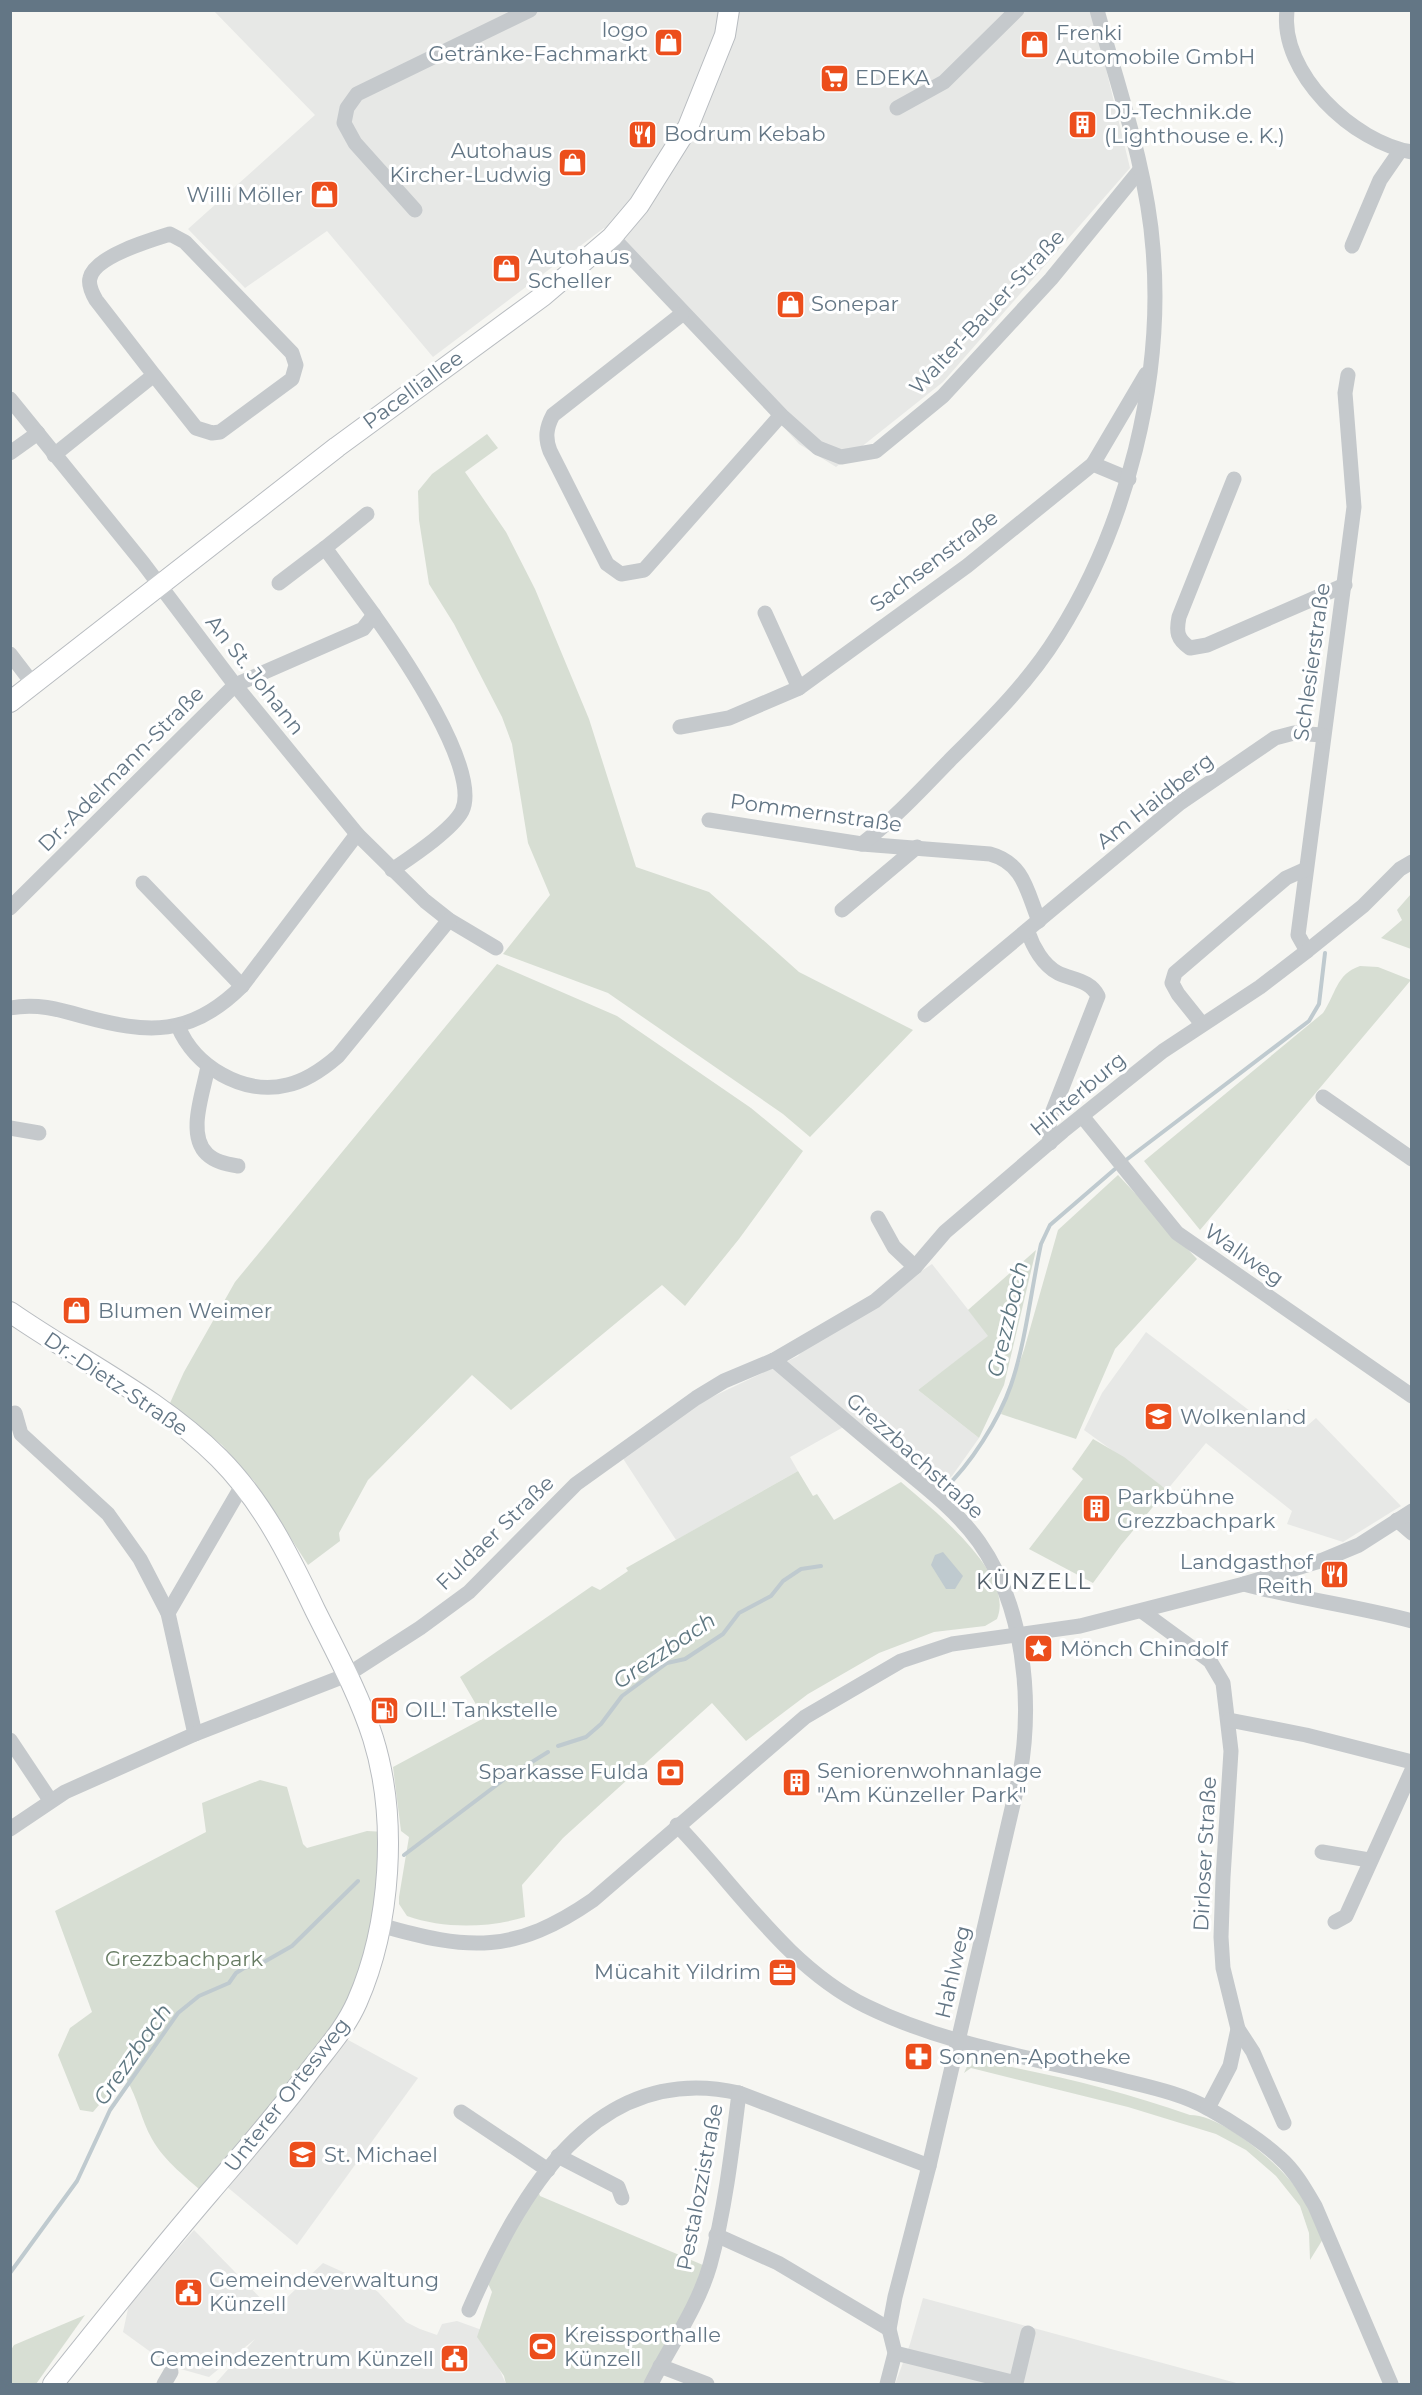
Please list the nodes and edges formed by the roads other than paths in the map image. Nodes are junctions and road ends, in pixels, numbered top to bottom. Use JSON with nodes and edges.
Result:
{"nodes":[{"id":1,"x":530,"y":10,"type":"edge"},
{"id":2,"x":729,"y":10,"type":"edge"},
{"id":3,"x":1017,"y":10,"type":"edge"},
{"id":4,"x":1097,"y":10,"type":"edge"},
{"id":5,"x":1287,"y":10,"type":"edge"},
{"id":6,"x":897,"y":108,"type":"dead end"},
{"id":7,"x":1406,"y":152,"type":"edge"},
{"id":8,"x":1140,"y":170,"type":"junction"},
{"id":9,"x":415,"y":210,"type":"dead end"},
{"id":10,"x":612,"y":237,"type":"junction"},
{"id":11,"x":1352,"y":246,"type":"dead end"},
{"id":12,"x":682,"y":314,"type":"junction"},
{"id":13,"x":1149,"y":368,"type":"junction"},
{"id":14,"x":154,"y":375,"type":"junction"},
{"id":15,"x":1348,"y":375,"type":"dead end"},
{"id":16,"x":10,"y":399,"type":"edge"},
{"id":17,"x":781,"y":415,"type":"junction"},
{"id":18,"x":38,"y":433,"type":"junction"},
{"id":19,"x":10,"y":453,"type":"edge"},
{"id":20,"x":54,"y":454,"type":"junction"},
{"id":21,"x":1093,"y":464,"type":"junction"},
{"id":22,"x":1129,"y":479,"type":"junction"},
{"id":23,"x":1234,"y":479,"type":"dead end"},
{"id":24,"x":366,"y":514,"type":"dead end"},
{"id":25,"x":325,"y":548,"type":"junction"},
{"id":26,"x":279,"y":583,"type":"dead end"},
{"id":27,"x":159,"y":585,"type":"junction"},
{"id":28,"x":1345,"y":585,"type":"junction"},
{"id":29,"x":765,"y":613,"type":"dead end"},
{"id":30,"x":374,"y":615,"type":"junction"},
{"id":31,"x":10,"y":654,"type":"edge"},
{"id":32,"x":33,"y":684,"type":"junction"},
{"id":33,"x":235,"y":686,"type":"junction"},
{"id":34,"x":799,"y":688,"type":"junction"},
{"id":35,"x":10,"y":702,"type":"edge"},
{"id":36,"x":680,"y":727,"type":"dead end"},
{"id":37,"x":1322,"y":735,"type":"junction"},
{"id":38,"x":896,"y":818,"type":"junction"},
{"id":39,"x":709,"y":820,"type":"dead end"},
{"id":40,"x":357,"y":834,"type":"junction"},
{"id":41,"x":862,"y":844,"type":"junction"},
{"id":42,"x":901,"y":847,"type":"junction"},
{"id":43,"x":918,"y":847,"type":"junction"},
{"id":44,"x":1412,"y":862,"type":"edge"},
{"id":45,"x":1305,"y":869,"type":"junction"},
{"id":46,"x":392,"y":870,"type":"junction"},
{"id":47,"x":143,"y":883,"type":"dead end"},
{"id":48,"x":10,"y":908,"type":"edge"},
{"id":49,"x":842,"y":910,"type":"dead end"},
{"id":50,"x":448,"y":920,"type":"junction"},
{"id":51,"x":1039,"y":921,"type":"junction"},
{"id":52,"x":1028,"y":932,"type":"junction"},
{"id":53,"x":496,"y":948,"type":"dead end"},
{"id":54,"x":1307,"y":951,"type":"junction"},
{"id":55,"x":242,"y":986,"type":"junction"},
{"id":56,"x":10,"y":1008,"type":"edge"},
{"id":57,"x":925,"y":1015,"type":"dead end"},
{"id":58,"x":1202,"y":1023,"type":"junction"},
{"id":59,"x":178,"y":1026,"type":"junction"},
{"id":60,"x":208,"y":1066,"type":"junction"},
{"id":61,"x":1323,"y":1097,"type":"dead end"},
{"id":62,"x":1082,"y":1116,"type":"junction"},
{"id":63,"x":10,"y":1128,"type":"edge"},
{"id":64,"x":39,"y":1132,"type":"dead end"},
{"id":65,"x":1050,"y":1143,"type":"junction"},
{"id":66,"x":1412,"y":1160,"type":"edge"},
{"id":67,"x":238,"y":1166,"type":"dead end"},
{"id":68,"x":878,"y":1218,"type":"dead end"},
{"id":69,"x":915,"y":1267,"type":"junction"},
{"id":70,"x":10,"y":1312,"type":"edge"},
{"id":71,"x":774,"y":1360,"type":"junction"},
{"id":72,"x":1412,"y":1396,"type":"edge"},
{"id":73,"x":15,"y":1413,"type":"dead end"},
{"id":74,"x":16,"y":1437,"type":"edge"},
{"id":75,"x":243,"y":1484,"type":"junction"},
{"id":76,"x":1412,"y":1511,"type":"edge"},
{"id":77,"x":1397,"y":1520,"type":"junction"},
{"id":78,"x":1412,"y":1533,"type":"edge"},
{"id":79,"x":1244,"y":1584,"type":"junction"},
{"id":80,"x":1143,"y":1612,"type":"junction"},
{"id":81,"x":168,"y":1613,"type":"junction"},
{"id":82,"x":1412,"y":1621,"type":"edge"},
{"id":83,"x":1017,"y":1634,"type":"junction"},
{"id":84,"x":347,"y":1675,"type":"junction"},
{"id":85,"x":1229,"y":1720,"type":"junction"},
{"id":86,"x":195,"y":1734,"type":"junction"},
{"id":87,"x":10,"y":1740,"type":"edge"},
{"id":88,"x":1412,"y":1762,"type":"edge"},
{"id":89,"x":1412,"y":1770,"type":"edge"},
{"id":90,"x":50,"y":1800,"type":"junction"},
{"id":91,"x":677,"y":1825,"type":"junction"},
{"id":92,"x":10,"y":1829,"type":"edge"},
{"id":93,"x":1322,"y":1852,"type":"dead end"},
{"id":94,"x":1369,"y":1860,"type":"junction"},
{"id":95,"x":1335,"y":1922,"type":"dead end"},
{"id":96,"x":380,"y":1925,"type":"junction"},
{"id":97,"x":1238,"y":2029,"type":"junction"},
{"id":98,"x":959,"y":2042,"type":"junction"},
{"id":99,"x":739,"y":2093,"type":"junction"},
{"id":100,"x":1208,"y":2108,"type":"junction"},
{"id":101,"x":461,"y":2112,"type":"dead end"},
{"id":102,"x":1284,"y":2123,"type":"dead end"},
{"id":103,"x":558,"y":2156,"type":"junction"},
{"id":104,"x":929,"y":2166,"type":"junction"},
{"id":105,"x":548,"y":2170,"type":"junction"},
{"id":106,"x":622,"y":2198,"type":"dead end"},
{"id":107,"x":716,"y":2235,"type":"junction"},
{"id":108,"x":469,"y":2310,"type":"dead end"},
{"id":109,"x":889,"y":2329,"type":"junction"},
{"id":110,"x":1028,"y":2333,"type":"dead end"},
{"id":111,"x":896,"y":2353,"type":"junction"},
{"id":112,"x":660,"y":2366,"type":"junction"},
{"id":113,"x":1019,"y":2384,"type":"edge"},
{"id":114,"x":53,"y":2385,"type":"edge"},
{"id":115,"x":651,"y":2385,"type":"edge"},
{"id":116,"x":707,"y":2385,"type":"edge"},
{"id":117,"x":887,"y":2385,"type":"edge"},
{"id":118,"x":1391,"y":2385,"type":"edge"}],
"edges":[{"from":1,"to":9,"type":"street"},
{"from":2,"to":10,"type":"main road","name":"Pacelliallee"},
{"from":3,"to":6,"type":"street"},
{"from":4,"to":8,"type":"street"},
{"from":5,"to":7,"type":"street"},
{"from":7,"to":11,"type":"street"},
{"from":8,"to":13,"type":"street"},
{"from":8,"to":17,"type":"street","name":"Walter-Bauer-Straße"},
{"from":10,"to":12,"type":"street","name":"Walter-Bauer-Straße"},
{"from":10,"to":27,"type":"main road","name":"Pacelliallee"},
{"from":12,"to":17,"type":"street","name":"Walter-Bauer-Straße"},
{"from":12,"to":17,"type":"street"},
{"from":13,"to":21,"type":"street","name":"Sachsenstraße"},
{"from":13,"to":22,"type":"street"},
{"from":14,"to":14,"type":"street"},
{"from":14,"to":20,"type":"street"},
{"from":15,"to":28,"type":"street","name":"Schlesierstraße"},
{"from":16,"to":18,"type":"street","name":"An St. Johann"},
{"from":18,"to":19,"type":"street"},
{"from":18,"to":20,"type":"street","name":"An St. Johann"},
{"from":20,"to":27,"type":"street","name":"An St. Johann"},
{"from":21,"to":22,"type":"street"},
{"from":21,"to":34,"type":"street","name":"Sachsenstraße"},
{"from":22,"to":38,"type":"street"},
{"from":23,"to":28,"type":"street"},
{"from":24,"to":25,"type":"street"},
{"from":25,"to":26,"type":"street"},
{"from":25,"to":30,"type":"street"},
{"from":27,"to":32,"type":"main road","name":"Pacelliallee"},
{"from":27,"to":33,"type":"street","name":"An St. Johann"},
{"from":28,"to":37,"type":"street","name":"Schlesierstraße"},
{"from":29,"to":34,"type":"street"},
{"from":30,"to":33,"type":"street"},
{"from":30,"to":46,"type":"street"},
{"from":31,"to":32,"type":"street"},
{"from":32,"to":35,"type":"main road","name":"Pacelliallee"},
{"from":33,"to":40,"type":"street","name":"An St. Johann"},
{"from":33,"to":48,"type":"street","name":"Dr.-Adelmann-Straße"},
{"from":34,"to":36,"type":"street","name":"Sachsenstraße"},
{"from":37,"to":45,"type":"street","name":"Schlesierstraße"},
{"from":37,"to":51,"type":"street","name":"Am Haidberg"},
{"from":38,"to":41,"type":"street"},
{"from":38,"to":42,"type":"street"},
{"from":39,"to":41,"type":"street","name":"Pommernstraße"},
{"from":40,"to":46,"type":"street","name":"An St. Johann"},
{"from":40,"to":55,"type":"street"},
{"from":41,"to":42,"type":"street","name":"Pommernstraße"},
{"from":42,"to":43,"type":"street","name":"Pommernstraße"},
{"from":43,"to":49,"type":"street","name":"Pommernstraße"},
{"from":43,"to":51,"type":"street","name":"Pommernstraße"},
{"from":44,"to":54,"type":"street","name":"Hinterburg"},
{"from":45,"to":54,"type":"street","name":"Schlesierstraße"},
{"from":45,"to":58,"type":"street"},
{"from":46,"to":50,"type":"street","name":"An St. Johann"},
{"from":47,"to":55,"type":"street"},
{"from":50,"to":53,"type":"street","name":"An St. Johann"},
{"from":50,"to":60,"type":"street"},
{"from":51,"to":52,"type":"street","name":"Am Haidberg"},
{"from":52,"to":57,"type":"street","name":"Am Haidberg"},
{"from":52,"to":65,"type":"street"},
{"from":54,"to":58,"type":"street","name":"Hinterburg"},
{"from":55,"to":59,"type":"street"},
{"from":56,"to":59,"type":"street"},
{"from":58,"to":62,"type":"street","name":"Hinterburg"},
{"from":59,"to":60,"type":"street"},
{"from":60,"to":67,"type":"street"},
{"from":61,"to":66,"type":"street"},
{"from":62,"to":65,"type":"street","name":"Hinterburg"},
{"from":62,"to":72,"type":"street","name":"Wallweg"},
{"from":63,"to":64,"type":"street"},
{"from":65,"to":69,"type":"street","name":"Hinterburg"},
{"from":68,"to":69,"type":"street"},
{"from":69,"to":71,"type":"street","name":"Hinterburg"},
{"from":70,"to":75,"type":"main road","name":"Dr.-Dietz-Straße"},
{"from":71,"to":83,"type":"street","name":"Grezzbachstraße"},
{"from":71,"to":84,"type":"street","name":"Fuldaer Straße"},
{"from":73,"to":74,"type":"street"},
{"from":74,"to":81,"type":"street"},
{"from":75,"to":81,"type":"street"},
{"from":75,"to":84,"type":"main road","name":"Dr.-Dietz-Straße"},
{"from":76,"to":77,"type":"street"},
{"from":77,"to":78,"type":"street"},
{"from":77,"to":79,"type":"street"},
{"from":79,"to":80,"type":"street"},
{"from":79,"to":82,"type":"street"},
{"from":80,"to":83,"type":"street"},
{"from":80,"to":85,"type":"street","name":"Dirloser Straße"},
{"from":81,"to":86,"type":"street"},
{"from":83,"to":91,"type":"street"},
{"from":83,"to":98,"type":"street","name":"Hahlweg"},
{"from":84,"to":86,"type":"street","name":"Fuldaer Straße"},
{"from":84,"to":96,"type":"main road","name":"Unterer Ortesweg"},
{"from":85,"to":88,"type":"street"},
{"from":85,"to":97,"type":"street","name":"Dirloser Straße"},
{"from":86,"to":90,"type":"street","name":"Fuldaer Straße"},
{"from":87,"to":90,"type":"street"},
{"from":89,"to":94,"type":"street"},
{"from":90,"to":92,"type":"street","name":"Fuldaer Straße"},
{"from":91,"to":96,"type":"street"},
{"from":91,"to":98,"type":"street"},
{"from":93,"to":94,"type":"street"},
{"from":94,"to":95,"type":"street"},
{"from":96,"to":114,"type":"main road","name":"Unterer Ortesweg"},
{"from":97,"to":100,"type":"street"},
{"from":97,"to":102,"type":"street","name":"Dirloser Straße"},
{"from":98,"to":100,"type":"street"},
{"from":98,"to":104,"type":"street","name":"Hahlweg"},
{"from":99,"to":103,"type":"street"},
{"from":99,"to":104,"type":"street"},
{"from":99,"to":107,"type":"street","name":"Pestalozzistraße"},
{"from":100,"to":118,"type":"street"},
{"from":101,"to":105,"type":"street"},
{"from":103,"to":105,"type":"street"},
{"from":103,"to":106,"type":"street"},
{"from":104,"to":109,"type":"street","name":"Hahlweg"},
{"from":105,"to":108,"type":"street"},
{"from":107,"to":109,"type":"street"},
{"from":107,"to":112,"type":"street","name":"Pestalozzistraße"},
{"from":109,"to":111,"type":"street","name":"Hahlweg"},
{"from":110,"to":113,"type":"street"},
{"from":111,"to":113,"type":"street"},
{"from":111,"to":117,"type":"street"},
{"from":112,"to":115,"type":"street","name":"Pestalozzistraße"},
{"from":112,"to":116,"type":"street"}]}
